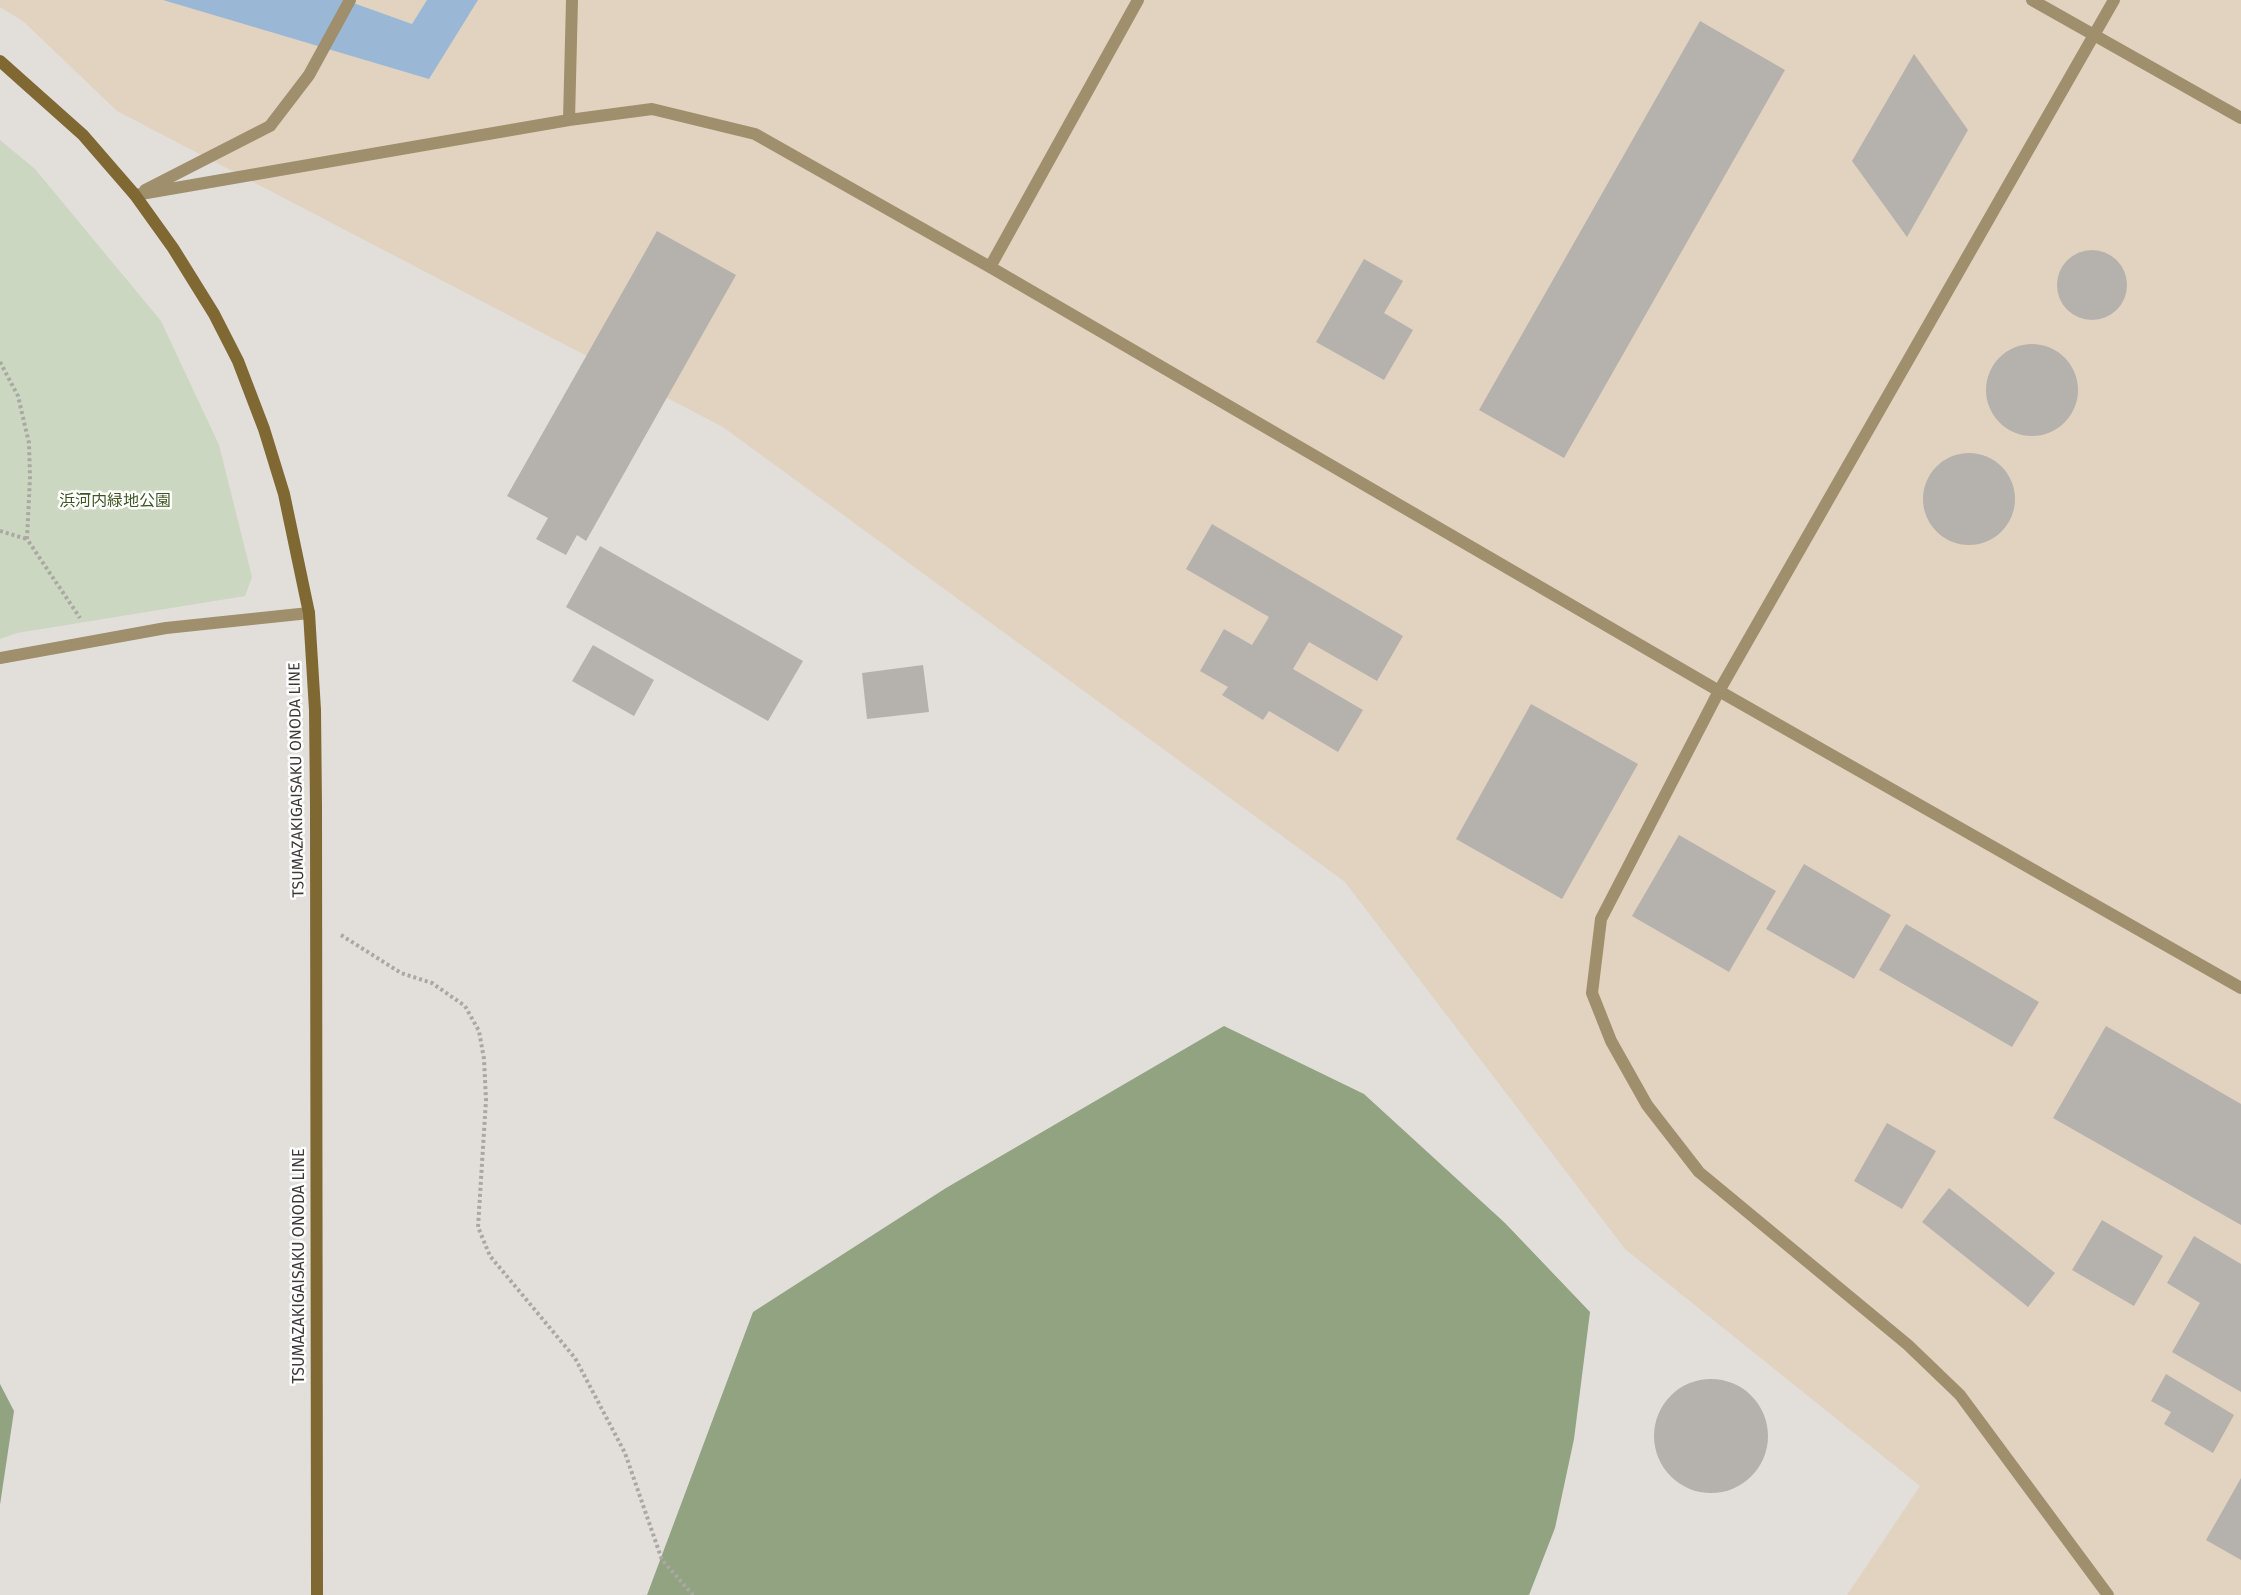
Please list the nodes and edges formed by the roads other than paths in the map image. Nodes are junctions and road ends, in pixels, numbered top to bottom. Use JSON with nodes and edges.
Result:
{"nodes":[{"id":1,"x":350,"y":0,"type":"edge"},
{"id":2,"x":572,"y":0,"type":"edge"},
{"id":3,"x":1138,"y":0,"type":"edge"},
{"id":4,"x":2032,"y":0,"type":"edge"},
{"id":5,"x":2114,"y":0,"type":"edge"},
{"id":6,"x":2094,"y":35,"type":"junction"},
{"id":7,"x":0,"y":61,"type":"edge"},
{"id":8,"x":2241,"y":118,"type":"edge"},
{"id":9,"x":569,"y":120,"type":"junction"},
{"id":10,"x":135,"y":195,"type":"junction"},
{"id":11,"x":990,"y":267,"type":"junction"},
{"id":12,"x":309,"y":613,"type":"junction"},
{"id":13,"x":0,"y":658,"type":"edge"},
{"id":14,"x":1719,"y":691,"type":"junction"},
{"id":15,"x":2241,"y":988,"type":"edge"},
{"id":16,"x":317,"y":1595,"type":"edge"},
{"id":17,"x":2108,"y":1595,"type":"edge"}],
"edges":[{"from":1,"to":10,"type":"street"},
{"from":2,"to":9,"type":"street"},
{"from":3,"to":11,"type":"street"},
{"from":4,"to":6,"type":"street"},
{"from":5,"to":6,"type":"street"},
{"from":6,"to":8,"type":"street"},
{"from":6,"to":14,"type":"street"},
{"from":7,"to":10,"type":"main road","name":"TSUMAZAKIGAISAKU ONODA LINE"},
{"from":9,"to":10,"type":"street"},
{"from":9,"to":11,"type":"street"},
{"from":10,"to":12,"type":"main road","name":"TSUMAZAKIGAISAKU ONODA LINE"},
{"from":11,"to":14,"type":"street"},
{"from":12,"to":13,"type":"street"},
{"from":12,"to":16,"type":"main road","name":"TSUMAZAKIGAISAKU ONODA LINE"},
{"from":14,"to":15,"type":"street"},
{"from":14,"to":17,"type":"street"}]}
